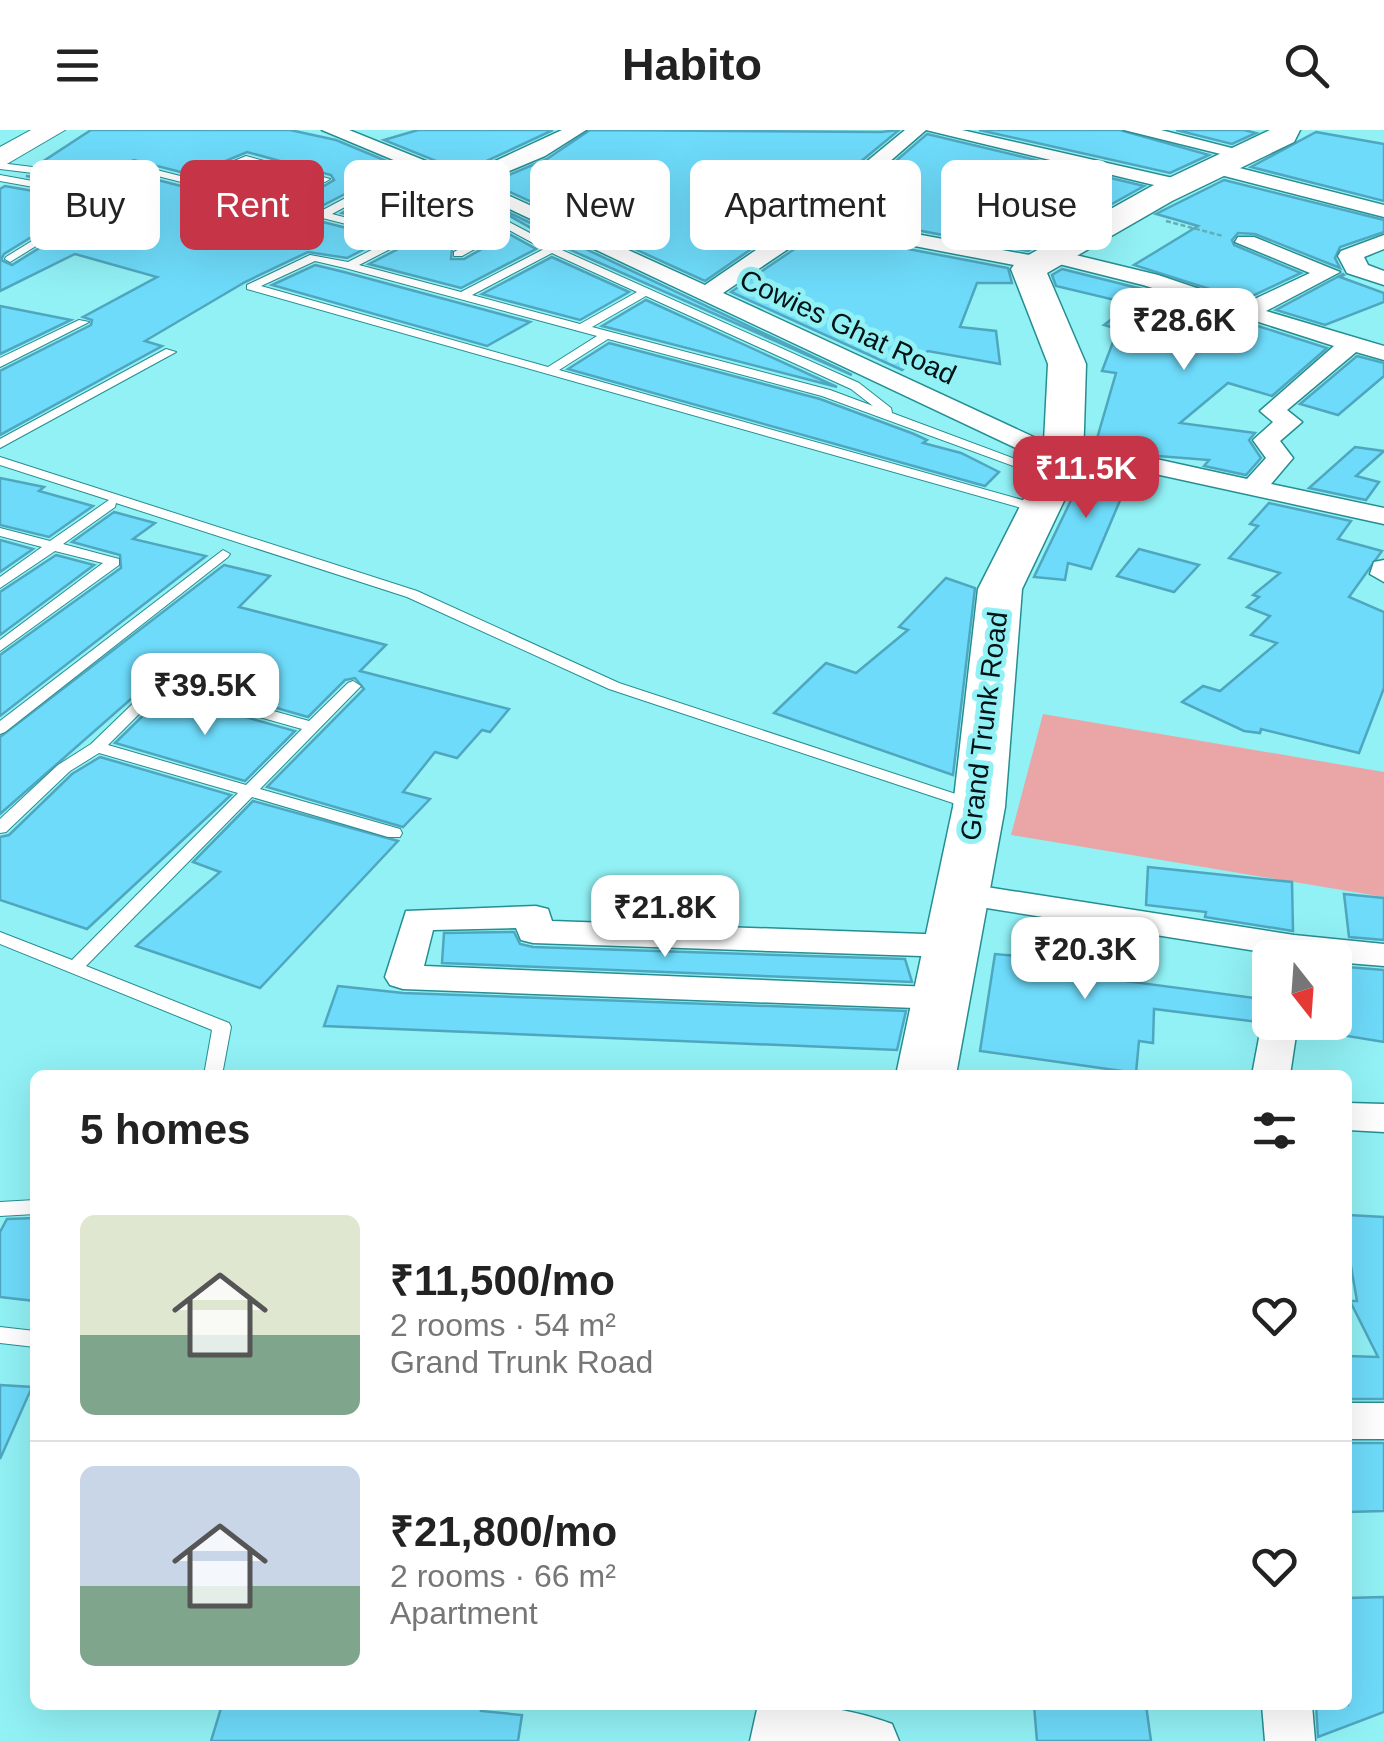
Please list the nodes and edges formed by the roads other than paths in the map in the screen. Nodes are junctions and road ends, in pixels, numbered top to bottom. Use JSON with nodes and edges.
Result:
{"nodes":[{"id":1,"x":14,"y":130,"type":"edge"},
{"id":2,"x":51,"y":130,"type":"edge"},
{"id":3,"x":332,"y":130,"type":"edge"},
{"id":4,"x":576,"y":130,"type":"edge"},
{"id":5,"x":917,"y":130,"type":"edge"},
{"id":6,"x":936,"y":130,"type":"edge"},
{"id":7,"x":1134,"y":130,"type":"edge"},
{"id":8,"x":1285,"y":130,"type":"edge"},
{"id":9,"x":0,"y":138,"type":"edge"},
{"id":10,"x":398,"y":160,"type":"edge"},
{"id":11,"x":0,"y":162,"type":"edge"},
{"id":12,"x":510,"y":168,"type":"edge"},
{"id":13,"x":1213,"y":169,"type":"junction"},
{"id":14,"x":0,"y":178,"type":"edge"},
{"id":15,"x":180,"y":179,"type":"edge"},
{"id":16,"x":344,"y":204,"type":"edge"},
{"id":17,"x":510,"y":210,"type":"edge"},
{"id":18,"x":1384,"y":211,"type":"edge"},
{"id":19,"x":324,"y":214,"type":"joint"},
{"id":20,"x":344,"y":219,"type":"edge"},
{"id":21,"x":921,"y":239,"type":"edge"},
{"id":22,"x":1384,"y":241,"type":"edge"},
{"id":23,"x":1246,"y":242,"type":"road end"},
{"id":24,"x":382,"y":250,"type":"edge"},
{"id":25,"x":465,"y":250,"type":"edge"},
{"id":26,"x":550,"y":250,"type":"edge"},
{"id":27,"x":554,"y":250,"type":"edge"},
{"id":28,"x":458,"y":254,"type":"dead end"},
{"id":29,"x":10,"y":259,"type":"dead end"},
{"id":30,"x":1046,"y":259,"type":"junction"},
{"id":31,"x":349,"y":266,"type":"junction"},
{"id":32,"x":1354,"y":268,"type":"junction"},
{"id":33,"x":1329,"y":272,"type":"junction"},
{"id":34,"x":1384,"y":278,"type":"edge"},
{"id":35,"x":644,"y":292,"type":"junction"},
{"id":36,"x":708,"y":294,"type":"junction"},
{"id":37,"x":462,"y":296,"type":"junction"},
{"id":38,"x":1245,"y":312,"type":"junction"},
{"id":39,"x":82,"y":322,"type":"dead end"},
{"id":40,"x":582,"y":328,"type":"junction"},
{"id":41,"x":606,"y":335,"type":"junction"},
{"id":42,"x":1353,"y":344,"type":"junction"},
{"id":43,"x":170,"y":352,"type":"dead end"},
{"id":44,"x":1384,"y":353,"type":"edge"},
{"id":45,"x":0,"y":363,"type":"edge"},
{"id":46,"x":550,"y":371,"type":"junction"},
{"id":47,"x":892,"y":418,"type":"junction"},
{"id":48,"x":0,"y":444,"type":"edge"},
{"id":49,"x":4,"y":467,"type":"edge"},
{"id":50,"x":1055,"y":473,"type":"junction"},
{"id":51,"x":1254,"y":487,"type":"junction"},
{"id":52,"x":110,"y":504,"type":"dead end"},
{"id":53,"x":1384,"y":516,"type":"edge"},
{"id":54,"x":0,"y":532,"type":"edge"},
{"id":55,"x":52,"y":547,"type":"junction"},
{"id":56,"x":223,"y":554,"type":"dead end"},
{"id":57,"x":0,"y":584,"type":"edge"},
{"id":58,"x":0,"y":647,"type":"edge"},
{"id":59,"x":352,"y":686,"type":"dead end"},
{"id":60,"x":313,"y":727,"type":"junction"},
{"id":61,"x":0,"y":729,"type":"edge"},
{"id":62,"x":97,"y":747,"type":"junction"},
{"id":63,"x":250,"y":790,"type":"junction"},
{"id":64,"x":979,"y":807,"type":"junction"},
{"id":65,"x":0,"y":828,"type":"edge"},
{"id":66,"x":394,"y":833,"type":"dead end"},
{"id":67,"x":961,"y":894,"type":"junction"},
{"id":68,"x":1,"y":940,"type":"edge"},
{"id":69,"x":1252,"y":945,"type":"edge"},
{"id":70,"x":952,"y":946,"type":"junction"},
{"id":71,"x":1352,"y":954,"type":"edge"},
{"id":72,"x":1384,"y":955,"type":"edge"},
{"id":73,"x":75,"y":967,"type":"junction"},
{"id":74,"x":942,"y":997,"type":"junction"},
{"id":75,"x":1277,"y":1040,"type":"edge"},
{"id":76,"x":214,"y":1070,"type":"edge"},
{"id":77,"x":927,"y":1070,"type":"edge"},
{"id":78,"x":1272,"y":1070,"type":"edge"},
{"id":79,"x":1352,"y":1117,"type":"edge"},
{"id":80,"x":1384,"y":1118,"type":"edge"},
{"id":81,"x":30,"y":1207,"type":"edge"},
{"id":82,"x":0,"y":1208,"type":"edge"},
{"id":83,"x":0,"y":1335,"type":"edge"},
{"id":84,"x":30,"y":1338,"type":"edge"},
{"id":85,"x":1352,"y":1421,"type":"edge"},
{"id":86,"x":1384,"y":1421,"type":"edge"},
{"id":87,"x":1287,"y":1710,"type":"edge"},
{"id":88,"x":794,"y":1722,"type":"edge"},
{"id":89,"x":874,"y":1741,"type":"edge"},
{"id":90,"x":1290,"y":1741,"type":"edge"}],
"edges":[{"from":1,"to":9,"type":"main road"},
{"from":2,"to":11,"type":"main road"},
{"from":3,"to":10,"type":"street","name":"Cowies Ghat Road"},
{"from":4,"to":12,"type":"street"},
{"from":5,"to":36,"type":"street"},
{"from":6,"to":13,"type":"street"},
{"from":7,"to":13,"type":"street"},
{"from":8,"to":13,"type":"main road"},
{"from":11,"to":15,"type":"lane"},
{"from":13,"to":18,"type":"street"},
{"from":13,"to":30,"type":"main road"},
{"from":14,"to":29,"type":"lane"},
{"from":16,"to":19,"type":"lane"},
{"from":17,"to":36,"type":"street","name":"Cowies Ghat Road"},
{"from":19,"to":20,"type":"lane"},
{"from":21,"to":30,"type":"street"},
{"from":22,"to":32,"type":"street"},
{"from":23,"to":33,"type":"street"},
{"from":24,"to":31,"type":"lane"},
{"from":25,"to":28,"type":"lane"},
{"from":26,"to":37,"type":"lane"},
{"from":27,"to":35,"type":"lane"},
{"from":30,"to":38,"type":"street"},
{"from":30,"to":50,"type":"main road","name":"Grand Trunk Road"},
{"from":31,"to":37,"type":"lane"},
{"from":31,"to":46,"type":"lane"},
{"from":32,"to":33,"type":"street"},
{"from":32,"to":34,"type":"street"},
{"from":33,"to":38,"type":"street"},
{"from":35,"to":40,"type":"lane"},
{"from":35,"to":47,"type":"lane"},
{"from":36,"to":50,"type":"street","name":"Cowies Ghat Road"},
{"from":37,"to":40,"type":"lane"},
{"from":38,"to":42,"type":"street"},
{"from":39,"to":45,"type":"lane"},
{"from":40,"to":41,"type":"lane"},
{"from":41,"to":46,"type":"lane"},
{"from":41,"to":47,"type":"lane"},
{"from":42,"to":44,"type":"street"},
{"from":42,"to":51,"type":"street"},
{"from":43,"to":48,"type":"lane"},
{"from":46,"to":50,"type":"lane"},
{"from":47,"to":50,"type":"lane"},
{"from":49,"to":64,"type":"lane"},
{"from":50,"to":51,"type":"street","name":"Cowies Ghat Road"},
{"from":50,"to":64,"type":"main road","name":"Grand Trunk Road"},
{"from":51,"to":53,"type":"street","name":"Cowies Ghat Road"},
{"from":52,"to":55,"type":"lane"},
{"from":54,"to":55,"type":"lane"},
{"from":55,"to":57,"type":"lane"},
{"from":55,"to":58,"type":"lane"},
{"from":56,"to":61,"type":"lane"},
{"from":59,"to":60,"type":"lane"},
{"from":60,"to":62,"type":"lane"},
{"from":60,"to":63,"type":"lane"},
{"from":62,"to":63,"type":"lane"},
{"from":62,"to":65,"type":"lane"},
{"from":63,"to":66,"type":"lane"},
{"from":63,"to":73,"type":"lane"},
{"from":64,"to":67,"type":"main road","name":"Grand Trunk Road"},
{"from":67,"to":69,"type":"street"},
{"from":67,"to":70,"type":"main road","name":"Grand Trunk Road"},
{"from":68,"to":73,"type":"lane"},
{"from":70,"to":74,"type":"main road","name":"Grand Trunk Road"},
{"from":70,"to":74,"type":"street"},
{"from":71,"to":72,"type":"street"},
{"from":73,"to":76,"type":"lane"},
{"from":74,"to":77,"type":"main road","name":"Grand Trunk Road"},
{"from":75,"to":78,"type":"street"},
{"from":79,"to":80,"type":"street"},
{"from":81,"to":82,"type":"lane"},
{"from":83,"to":84,"type":"lane"},
{"from":85,"to":86,"type":"street"},
{"from":87,"to":90,"type":"street"},
{"from":88,"to":89,"type":"street"}]}
